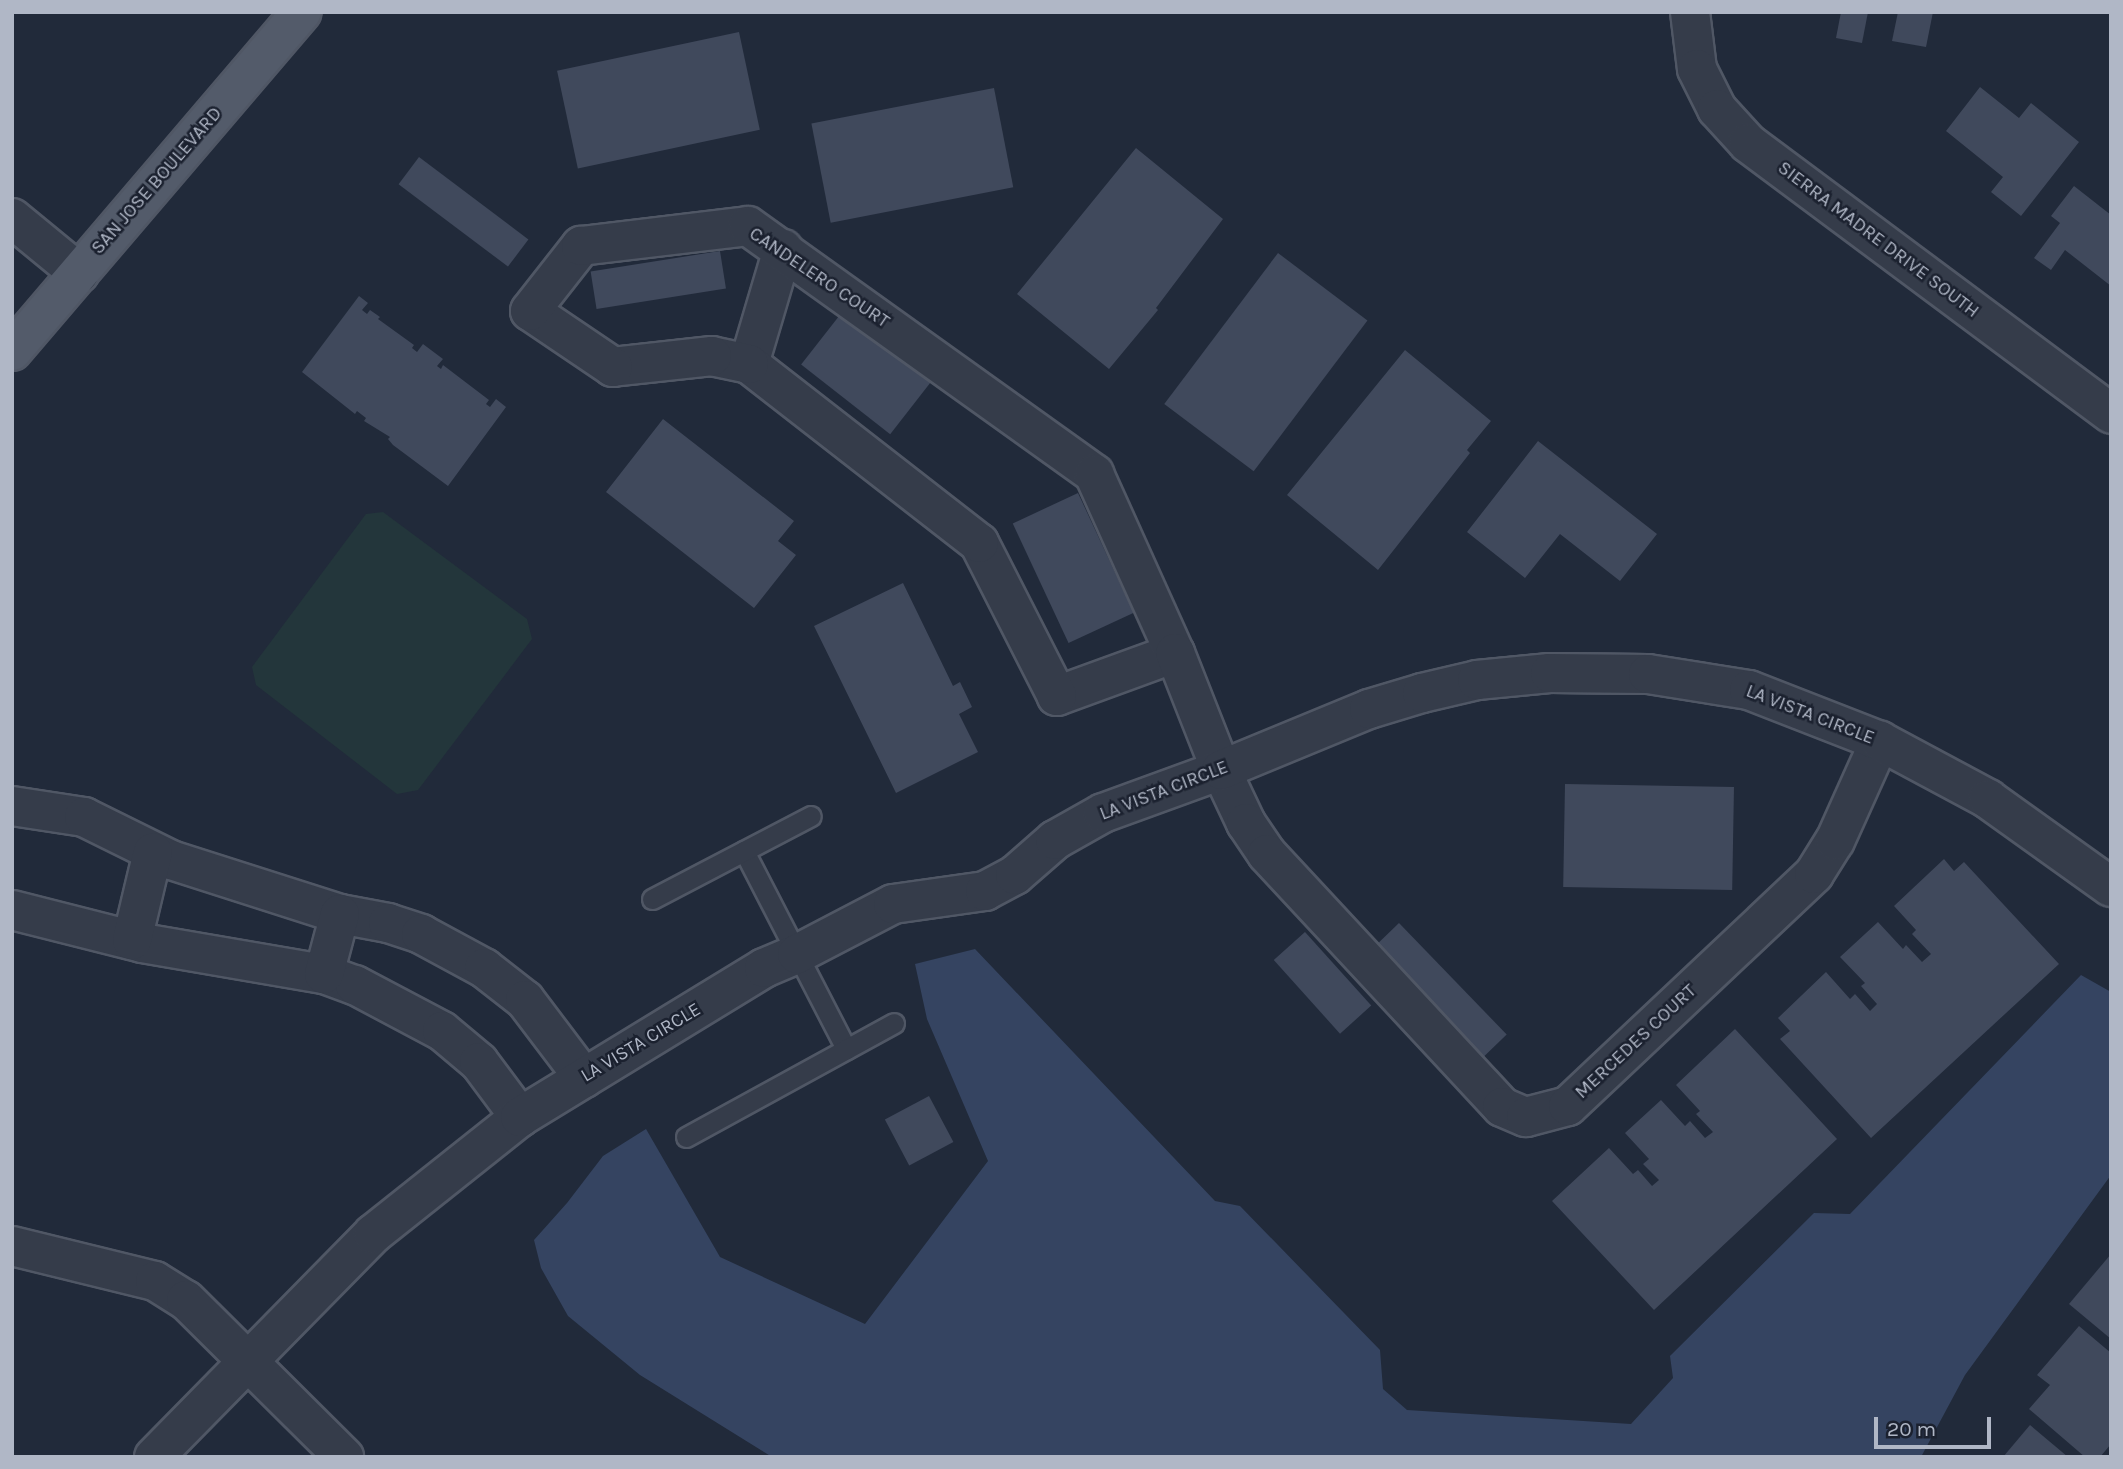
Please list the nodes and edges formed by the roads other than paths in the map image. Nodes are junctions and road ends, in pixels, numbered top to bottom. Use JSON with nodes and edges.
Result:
{"nodes":[{"id":1,"x":298,"y":14,"type":"edge"},
{"id":2,"x":1690,"y":22,"type":"edge"},
{"id":3,"x":12,"y":218,"type":"edge"},
{"id":4,"x":783,"y":249,"type":"junction"},
{"id":5,"x":79,"y":273,"type":"junction"},
{"id":6,"x":12,"y":351,"type":"edge"},
{"id":7,"x":749,"y":364,"type":"junction"},
{"id":8,"x":2111,"y":415,"type":"edge"},
{"id":9,"x":1175,"y":653,"type":"junction"},
{"id":10,"x":1880,"y":741,"type":"junction"},
{"id":11,"x":1221,"y":770,"type":"junction"},
{"id":12,"x":12,"y":806,"type":"edge"},
{"id":13,"x":811,"y":816,"type":"dead end"},
{"id":14,"x":744,"y":851,"type":"junction"},
{"id":15,"x":153,"y":852,"type":"junction"},
{"id":16,"x":2111,"y":887,"type":"edge"},
{"id":17,"x":652,"y":899,"type":"dead end"},
{"id":18,"x":12,"y":910,"type":"edge"},
{"id":19,"x":340,"y":914,"type":"junction"},
{"id":20,"x":132,"y":940,"type":"junction"},
{"id":21,"x":797,"y":954,"type":"junction"},
{"id":22,"x":324,"y":974,"type":"junction"},
{"id":23,"x":894,"y":1023,"type":"dead end"},
{"id":24,"x":846,"y":1049,"type":"junction"},
{"id":25,"x":584,"y":1077,"type":"junction"},
{"id":26,"x":520,"y":1116,"type":"junction"},
{"id":27,"x":687,"y":1137,"type":"dead end"},
{"id":28,"x":12,"y":1246,"type":"edge"},
{"id":29,"x":247,"y":1360,"type":"junction"},
{"id":30,"x":154,"y":1457,"type":"edge"},
{"id":31,"x":344,"y":1457,"type":"edge"}],
"edges":[{"from":1,"to":5,"type":"main road","name":"SAN JOSE BOULEVARD"},
{"from":2,"to":8,"type":"street","name":"SIERRA MADRE DRIVE SOUTH"},
{"from":3,"to":5,"type":"street"},
{"from":4,"to":7,"type":"street"},
{"from":4,"to":7,"type":"street","name":"CANDELERO COURT"},
{"from":4,"to":9,"type":"street","name":"CANDELERO COURT"},
{"from":5,"to":6,"type":"main road","name":"SAN JOSE BOULEVARD"},
{"from":7,"to":9,"type":"street","name":"CANDELERO COURT"},
{"from":9,"to":11,"type":"street","name":"CANDELERO COURT"},
{"from":10,"to":11,"type":"street","name":"LA VISTA CIRCLE"},
{"from":10,"to":11,"type":"street","name":"MERCEDES COURT"},
{"from":10,"to":16,"type":"street","name":"LA VISTA CIRCLE"},
{"from":11,"to":21,"type":"street","name":"LA VISTA CIRCLE"},
{"from":12,"to":15,"type":"street"},
{"from":13,"to":14,"type":"lane"},
{"from":14,"to":17,"type":"lane"},
{"from":14,"to":21,"type":"lane"},
{"from":15,"to":19,"type":"street"},
{"from":15,"to":20,"type":"street"},
{"from":18,"to":20,"type":"street"},
{"from":19,"to":22,"type":"street"},
{"from":19,"to":25,"type":"street"},
{"from":20,"to":22,"type":"street"},
{"from":21,"to":24,"type":"lane"},
{"from":21,"to":25,"type":"street","name":"LA VISTA CIRCLE"},
{"from":22,"to":26,"type":"street"},
{"from":23,"to":24,"type":"lane"},
{"from":24,"to":27,"type":"lane"},
{"from":25,"to":26,"type":"street","name":"LA VISTA CIRCLE"},
{"from":26,"to":29,"type":"street","name":"LA VISTA CIRCLE"},
{"from":28,"to":29,"type":"street"},
{"from":29,"to":30,"type":"street","name":"LA VISTA CIRCLE"},
{"from":29,"to":31,"type":"street"}]}
